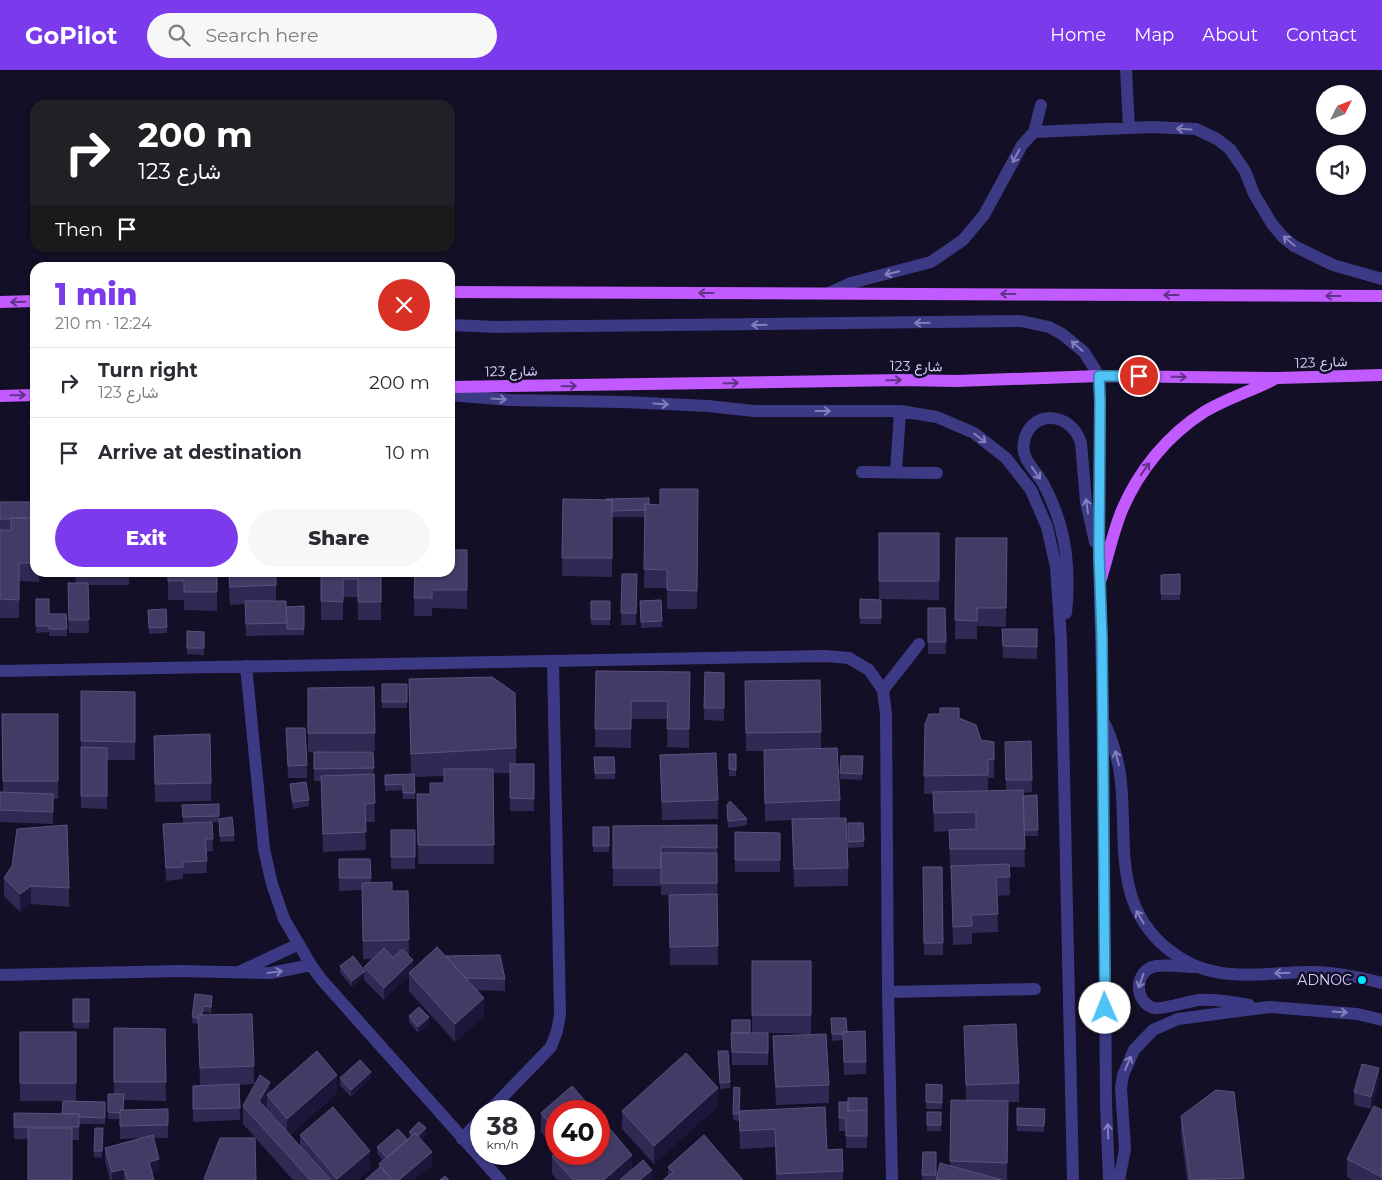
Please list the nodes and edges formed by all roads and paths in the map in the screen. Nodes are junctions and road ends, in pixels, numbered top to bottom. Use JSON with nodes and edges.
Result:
{"nodes":[{"id":1,"x":1126,"y":70,"type":"edge"},
{"id":2,"x":1040,"y":105,"type":"dead end"},
{"id":3,"x":1128,"y":128,"type":"junction"},
{"id":4,"x":1034,"y":132,"type":"junction"},
{"id":5,"x":1382,"y":279,"type":"edge"},
{"id":6,"x":455,"y":292,"type":"edge"},
{"id":7,"x":829,"y":293,"type":"junction"},
{"id":8,"x":1382,"y":296,"type":"edge"},
{"id":9,"x":30,"y":301,"type":"edge"},
{"id":10,"x":0,"y":302,"type":"edge"},
{"id":11,"x":455,"y":325,"type":"edge"},
{"id":12,"x":1099,"y":376,"type":"junction"},
{"id":13,"x":1382,"y":376,"type":"edge"},
{"id":14,"x":1278,"y":378,"type":"junction"},
{"id":15,"x":455,"y":388,"type":"edge"},
{"id":16,"x":30,"y":395,"type":"edge"},
{"id":17,"x":455,"y":395,"type":"edge"},
{"id":18,"x":0,"y":396,"type":"edge"},
{"id":19,"x":900,"y":411,"type":"junction"},
{"id":20,"x":862,"y":472,"type":"dead end"},
{"id":21,"x":896,"y":472,"type":"junction"},
{"id":22,"x":937,"y":473,"type":"dead end"},
{"id":23,"x":1099,"y":554,"type":"junction"},
{"id":24,"x":1101,"y":579,"type":"junction"},
{"id":25,"x":1061,"y":640,"type":"junction"},
{"id":26,"x":919,"y":644,"type":"dead end"},
{"id":27,"x":553,"y":661,"type":"junction"},
{"id":28,"x":246,"y":666,"type":"junction"},
{"id":29,"x":0,"y":671,"type":"edge"},
{"id":30,"x":883,"y":690,"type":"junction"},
{"id":31,"x":1103,"y":718,"type":"junction"},
{"id":32,"x":299,"y":944,"type":"junction"},
{"id":33,"x":310,"y":965,"type":"junction"},
{"id":34,"x":1200,"y":967,"type":"junction"},
{"id":35,"x":239,"y":972,"type":"junction"},
{"id":36,"x":0,"y":975,"type":"edge"},
{"id":37,"x":1382,"y":983,"type":"edge"},
{"id":38,"x":1035,"y":990,"type":"dead end"},
{"id":39,"x":888,"y":992,"type":"junction"},
{"id":40,"x":1269,"y":1007,"type":"junction"},
{"id":41,"x":1382,"y":1020,"type":"edge"},
{"id":42,"x":499,"y":1100,"type":"edge"},
{"id":43,"x":470,"y":1130,"type":"edge"},
{"id":44,"x":462,"y":1138,"type":"junction"},
{"id":45,"x":500,"y":1180,"type":"edge"},
{"id":46,"x":892,"y":1180,"type":"edge"},
{"id":47,"x":1073,"y":1180,"type":"edge"},
{"id":48,"x":1110,"y":1180,"type":"edge"},
{"id":49,"x":1119,"y":1180,"type":"edge"}],
"edges":[{"from":1,"to":3,"type":"street"},
{"from":2,"to":4,"type":"street"},
{"from":3,"to":4,"type":"street"},
{"from":5,"to":3,"type":"street","one_way":true},
{"from":4,"to":7,"type":"street","one_way":true},
{"from":7,"to":6,"type":"main road","one_way":true},
{"from":8,"to":7,"type":"main road","one_way":true},
{"from":9,"to":10,"type":"main road","one_way":true},
{"from":12,"to":11,"type":"street","one_way":true},
{"from":12,"to":14,"type":"main road","name":"شارع 123","one_way":true},
{"from":15,"to":12,"type":"main road","name":"شارع 123","one_way":true},
{"from":12,"to":23,"type":"street"},
{"from":13,"to":14,"type":"main road","name":"شارع 123"},
{"from":24,"to":14,"type":"main road","one_way":true},
{"from":18,"to":16,"type":"main road","one_way":true},
{"from":17,"to":19,"type":"street","one_way":true},
{"from":19,"to":21,"type":"street"},
{"from":19,"to":25,"type":"street","one_way":true},
{"from":20,"to":21,"type":"street"},
{"from":21,"to":22,"type":"street"},
{"from":23,"to":24,"type":"street"},
{"from":23,"to":25,"type":"street","one_way":true},
{"from":24,"to":31,"type":"street"},
{"from":25,"to":47,"type":"street"},
{"from":26,"to":30,"type":"street"},
{"from":27,"to":28,"type":"street"},
{"from":27,"to":30,"type":"street"},
{"from":27,"to":42,"type":"street"},
{"from":28,"to":29,"type":"street"},
{"from":28,"to":32,"type":"street"},
{"from":30,"to":39,"type":"street"},
{"from":34,"to":31,"type":"street","one_way":true},
{"from":48,"to":31,"type":"street","one_way":true},
{"from":32,"to":33,"type":"street"},
{"from":32,"to":35,"type":"street"},
{"from":35,"to":33,"type":"street","one_way":true},
{"from":33,"to":44,"type":"street"},
{"from":37,"to":34,"type":"street","one_way":true},
{"from":34,"to":40,"type":"street","one_way":true},
{"from":35,"to":36,"type":"street"},
{"from":38,"to":39,"type":"street"},
{"from":39,"to":46,"type":"street"},
{"from":40,"to":41,"type":"street","one_way":true},
{"from":49,"to":40,"type":"street","one_way":true},
{"from":43,"to":44,"type":"street"},
{"from":44,"to":45,"type":"street"}]}
